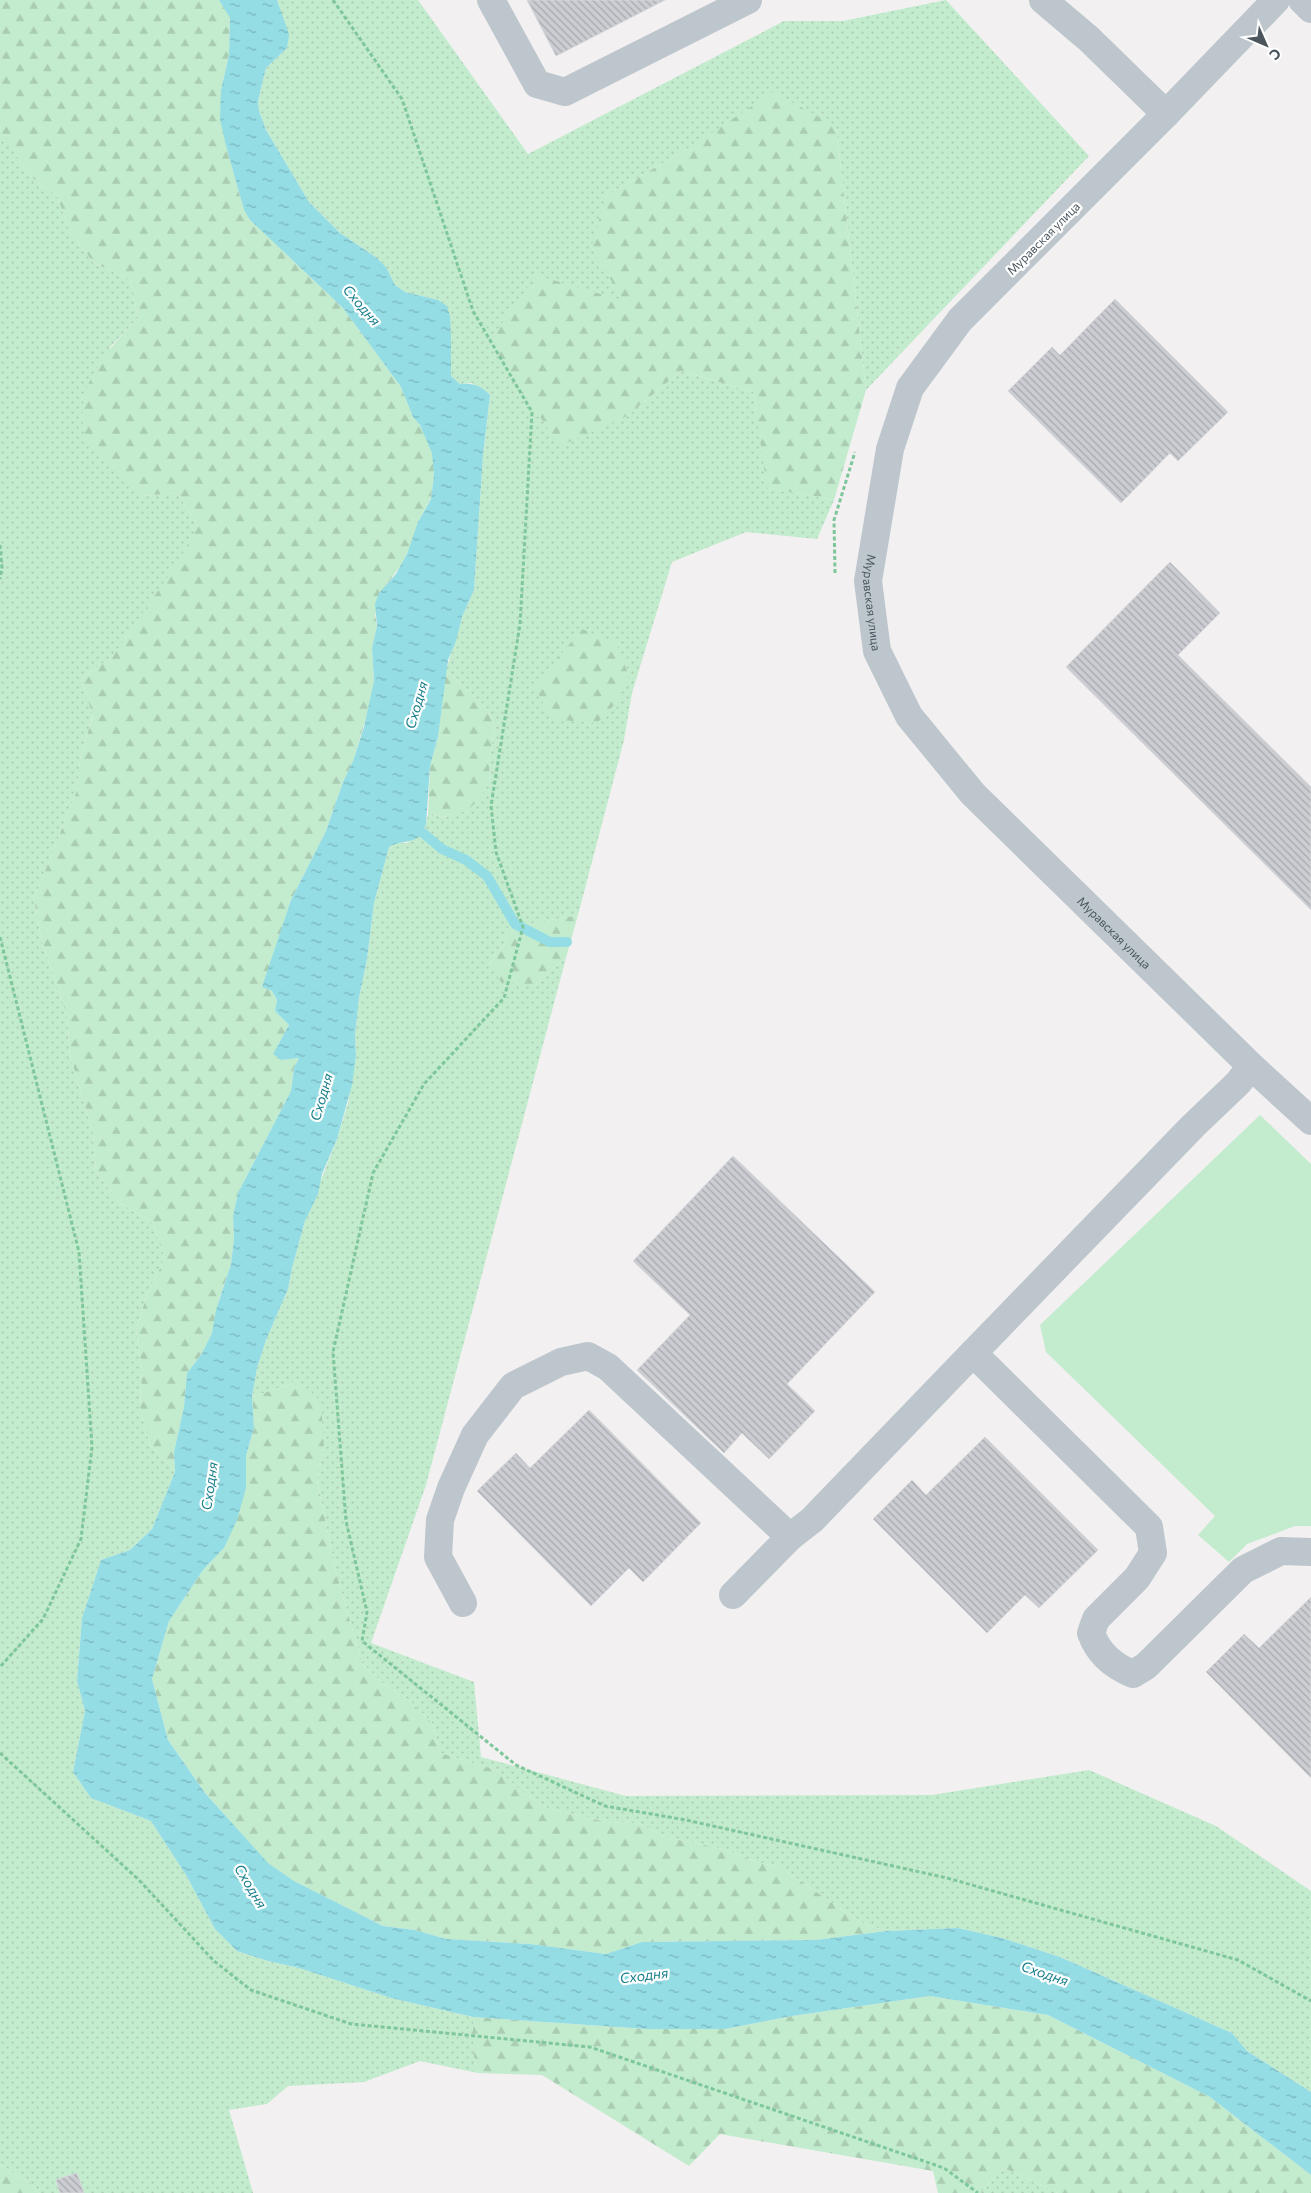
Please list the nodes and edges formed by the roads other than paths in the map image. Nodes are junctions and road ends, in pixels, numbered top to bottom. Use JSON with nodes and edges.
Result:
{"nodes":[{"id":1,"x":492,"y":0,"type":"edge"},
{"id":2,"x":748,"y":0,"type":"edge"},
{"id":3,"x":1043,"y":0,"type":"edge"},
{"id":4,"x":1276,"y":0,"type":"edge"},
{"id":5,"x":1302,"y":0,"type":"edge"},
{"id":6,"x":1311,"y":9,"type":"edge"},
{"id":7,"x":1166,"y":114,"type":"junction"},
{"id":8,"x":1251,"y":1066,"type":"junction"},
{"id":9,"x":1311,"y":1121,"type":"edge"},
{"id":10,"x":973,"y":1353,"type":"junction"},
{"id":11,"x":790,"y":1538,"type":"junction"},
{"id":12,"x":1311,"y":1552,"type":"edge"},
{"id":13,"x":733,"y":1595,"type":"dead end"},
{"id":14,"x":463,"y":1603,"type":"dead end"}],
"edges":[{"from":1,"to":2,"type":"street"},
{"from":3,"to":7,"type":"street"},
{"from":4,"to":7,"type":"street","name":"Муравская улица"},
{"from":5,"to":6,"type":"street"},
{"from":7,"to":8,"type":"street","name":"Муравская улица"},
{"from":8,"to":9,"type":"street","name":"Муравская улица"},
{"from":8,"to":10,"type":"street"},
{"from":10,"to":11,"type":"street"},
{"from":10,"to":12,"type":"street"},
{"from":11,"to":13,"type":"street"},
{"from":11,"to":14,"type":"street"}]}
